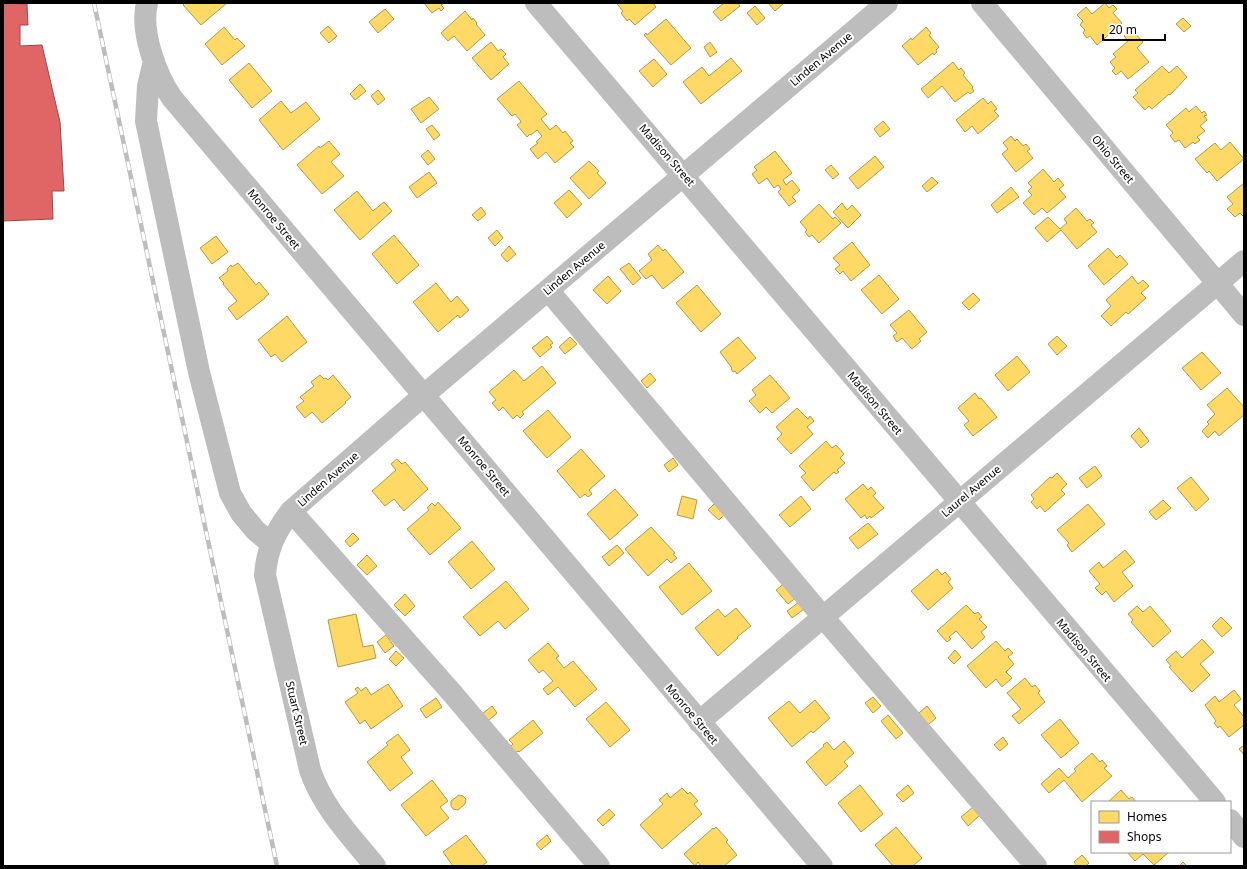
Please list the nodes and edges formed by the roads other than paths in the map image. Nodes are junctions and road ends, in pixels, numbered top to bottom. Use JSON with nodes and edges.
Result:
{"nodes":[{"id":1,"x":147,"y":3,"type":"edge"},
{"id":2,"x":536,"y":3,"type":"edge"},
{"id":3,"x":887,"y":3,"type":"edge"},
{"id":4,"x":982,"y":3,"type":"edge"},
{"id":5,"x":154,"y":61,"type":"junction"},
{"id":6,"x":684,"y":175,"type":"junction"},
{"id":7,"x":1244,"y":261,"type":"edge"},
{"id":8,"x":1218,"y":283,"type":"junction"},
{"id":9,"x":548,"y":290,"type":"junction"},
{"id":10,"x":1244,"y":315,"type":"edge"},
{"id":11,"x":424,"y":395,"type":"junction"},
{"id":12,"x":959,"y":502,"type":"junction"},
{"id":13,"x":291,"y":511,"type":"junction"},
{"id":14,"x":271,"y":543,"type":"junction"},
{"id":15,"x":823,"y":617,"type":"junction"},
{"id":16,"x":699,"y":722,"type":"junction"},
{"id":17,"x":1214,"y":801,"type":"edge"},
{"id":18,"x":1231,"y":821,"type":"edge"},
{"id":19,"x":1244,"y":837,"type":"edge"},
{"id":20,"x":375,"y":866,"type":"edge"},
{"id":21,"x":599,"y":866,"type":"edge"},
{"id":22,"x":822,"y":866,"type":"edge"},
{"id":23,"x":1036,"y":866,"type":"edge"}],
"edges":[{"from":1,"to":5,"type":"street","name":"Monroe Street"},
{"from":2,"to":6,"type":"street","name":"Madison Street"},
{"from":3,"to":6,"type":"street","name":"Linden Avenue"},
{"from":4,"to":8,"type":"street","name":"Ohio Street"},
{"from":5,"to":11,"type":"street","name":"Monroe Street"},
{"from":5,"to":14,"type":"street"},
{"from":6,"to":9,"type":"street","name":"Linden Avenue"},
{"from":6,"to":12,"type":"street","name":"Madison Street"},
{"from":7,"to":8,"type":"street","name":"Laurel Avenue"},
{"from":8,"to":10,"type":"street","name":"Ohio Street"},
{"from":8,"to":12,"type":"street","name":"Laurel Avenue"},
{"from":9,"to":11,"type":"street","name":"Linden Avenue"},
{"from":9,"to":15,"type":"street"},
{"from":11,"to":13,"type":"street","name":"Linden Avenue"},
{"from":11,"to":16,"type":"street","name":"Monroe Street"},
{"from":12,"to":15,"type":"street","name":"Laurel Avenue"},
{"from":12,"to":17,"type":"street","name":"Madison Street"},
{"from":13,"to":14,"type":"street","name":"Linden Avenue"},
{"from":13,"to":21,"type":"street"},
{"from":14,"to":20,"type":"street","name":"Stuart Street"},
{"from":15,"to":16,"type":"street","name":"Laurel Avenue"},
{"from":15,"to":23,"type":"street"},
{"from":16,"to":22,"type":"street","name":"Monroe Street"},
{"from":18,"to":19,"type":"street"}]}
